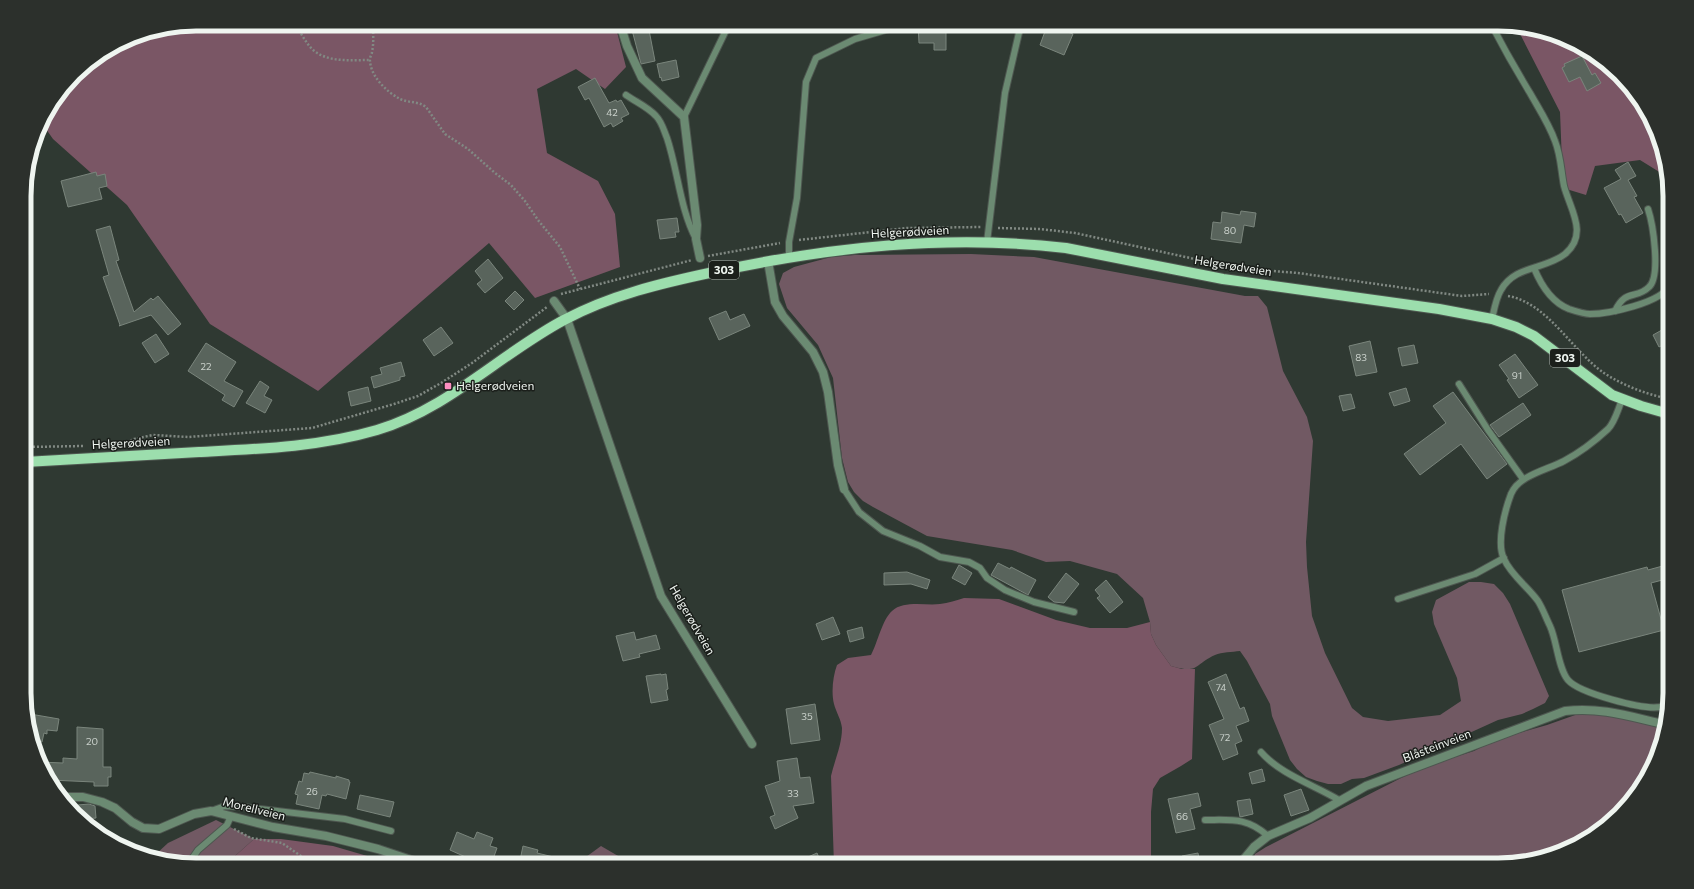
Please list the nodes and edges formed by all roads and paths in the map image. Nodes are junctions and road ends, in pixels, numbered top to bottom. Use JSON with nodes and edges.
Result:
{"nodes":[{"id":1,"x":299,"y":31,"type":"edge"},
{"id":2,"x":373,"y":31,"type":"edge"},
{"id":3,"x":622,"y":31,"type":"edge"},
{"id":4,"x":726,"y":31,"type":"edge"},
{"id":5,"x":881,"y":31,"type":"edge"},
{"id":6,"x":1019,"y":31,"type":"edge"},
{"id":7,"x":1495,"y":31,"type":"edge"},
{"id":8,"x":370,"y":60,"type":"junction"},
{"id":9,"x":626,"y":95,"type":"dead end"},
{"id":10,"x":684,"y":118,"type":"junction"},
{"id":11,"x":1648,"y":209,"type":"dead end"},
{"id":12,"x":696,"y":239,"type":"junction"},
{"id":13,"x":987,"y":242,"type":"junction"},
{"id":14,"x":789,"y":257,"type":"junction"},
{"id":15,"x":700,"y":258,"type":"joint"},
{"id":16,"x":768,"y":261,"type":"junction"},
{"id":17,"x":1534,"y":268,"type":"junction"},
{"id":18,"x":580,"y":290,"type":"junction"},
{"id":19,"x":1663,"y":292,"type":"edge"},
{"id":20,"x":554,"y":301,"type":"junction"},
{"id":21,"x":1615,"y":311,"type":"junction"},
{"id":22,"x":567,"y":319,"type":"junction"},
{"id":23,"x":1492,"y":319,"type":"junction"},
{"id":24,"x":1459,"y":384,"type":"dead end"},
{"id":25,"x":1622,"y":400,"type":"junction"},
{"id":26,"x":1663,"y":412,"type":"edge"},
{"id":27,"x":118,"y":445,"type":"dead end"},
{"id":28,"x":89,"y":446,"type":"dead end"},
{"id":29,"x":31,"y":447,"type":"edge"},
{"id":30,"x":31,"y":462,"type":"edge"},
{"id":31,"x":1523,"y":479,"type":"junction"},
{"id":32,"x":844,"y":489,"type":"joint"},
{"id":33,"x":1504,"y":558,"type":"junction"},
{"id":34,"x":1398,"y":599,"type":"dead end"},
{"id":35,"x":1074,"y":612,"type":"dead end"},
{"id":36,"x":1663,"y":705,"type":"edge"},
{"id":37,"x":1660,"y":723,"type":"edge"},
{"id":38,"x":752,"y":744,"type":"dead end"},
{"id":39,"x":1261,"y":752,"type":"dead end"},
{"id":40,"x":68,"y":797,"type":"edge"},
{"id":41,"x":1339,"y":800,"type":"junction"},
{"id":42,"x":211,"y":810,"type":"junction"},
{"id":43,"x":231,"y":816,"type":"junction"},
{"id":44,"x":1205,"y":820,"type":"dead end"},
{"id":45,"x":226,"y":825,"type":"junction"},
{"id":46,"x":391,"y":831,"type":"dead end"},
{"id":47,"x":1268,"y":836,"type":"junction"},
{"id":48,"x":192,"y":858,"type":"edge"},
{"id":49,"x":304,"y":858,"type":"edge"},
{"id":50,"x":402,"y":858,"type":"edge"},
{"id":51,"x":1245,"y":858,"type":"edge"}],
"edges":[{"from":1,"to":8,"type":"path"},
{"from":2,"to":8,"type":"path"},
{"from":3,"to":10,"type":"street"},
{"from":4,"to":10,"type":"lane"},
{"from":5,"to":14,"type":"lane"},
{"from":6,"to":13,"type":"lane"},
{"from":7,"to":17,"type":"lane"},
{"from":8,"to":18,"type":"path"},
{"from":9,"to":12,"type":"lane"},
{"from":10,"to":12,"type":"street"},
{"from":11,"to":21,"type":"lane"},
{"from":12,"to":15,"type":"street"},
{"from":13,"to":14,"type":"main road","name":"Helgerødveien","number":"303"},
{"from":13,"to":23,"type":"main road","name":"Helgerødveien","number":"303"},
{"from":14,"to":16,"type":"main road","name":"Helgerødveien","number":"303"},
{"from":15,"to":18,"type":"path"},
{"from":16,"to":22,"type":"main road","name":"Helgerødveien","number":"303"},
{"from":16,"to":32,"type":"street"},
{"from":17,"to":21,"type":"lane"},
{"from":17,"to":23,"type":"lane"},
{"from":18,"to":20,"type":"path"},
{"from":19,"to":21,"type":"lane"},
{"from":20,"to":22,"type":"street"},
{"from":20,"to":27,"type":"path"},
{"from":22,"to":30,"type":"main road","name":"Helgerødveien","number":"303"},
{"from":22,"to":38,"type":"street","name":"Helgerødveien"},
{"from":23,"to":25,"type":"main road","name":"Helgerødveien","number":"303"},
{"from":24,"to":31,"type":"lane"},
{"from":25,"to":26,"type":"main road","name":"Helgerødveien","number":"303"},
{"from":25,"to":31,"type":"lane"},
{"from":28,"to":29,"type":"path"},
{"from":31,"to":33,"type":"lane"},
{"from":32,"to":35,"type":"lane"},
{"from":33,"to":34,"type":"lane"},
{"from":33,"to":36,"type":"lane"},
{"from":37,"to":41,"type":"street","name":"Blåsteinveien"},
{"from":39,"to":41,"type":"lane"},
{"from":40,"to":42,"type":"street","name":"Morellveien"},
{"from":41,"to":47,"type":"street","name":"Blåsteinveien"},
{"from":42,"to":43,"type":"street","name":"Morellveien"},
{"from":42,"to":46,"type":"lane"},
{"from":43,"to":45,"type":"lane"},
{"from":43,"to":50,"type":"street","name":"Morellveien"},
{"from":44,"to":47,"type":"lane"},
{"from":45,"to":48,"type":"lane"},
{"from":45,"to":49,"type":"path"},
{"from":47,"to":51,"type":"street","name":"Blåsteinveien"}]}
